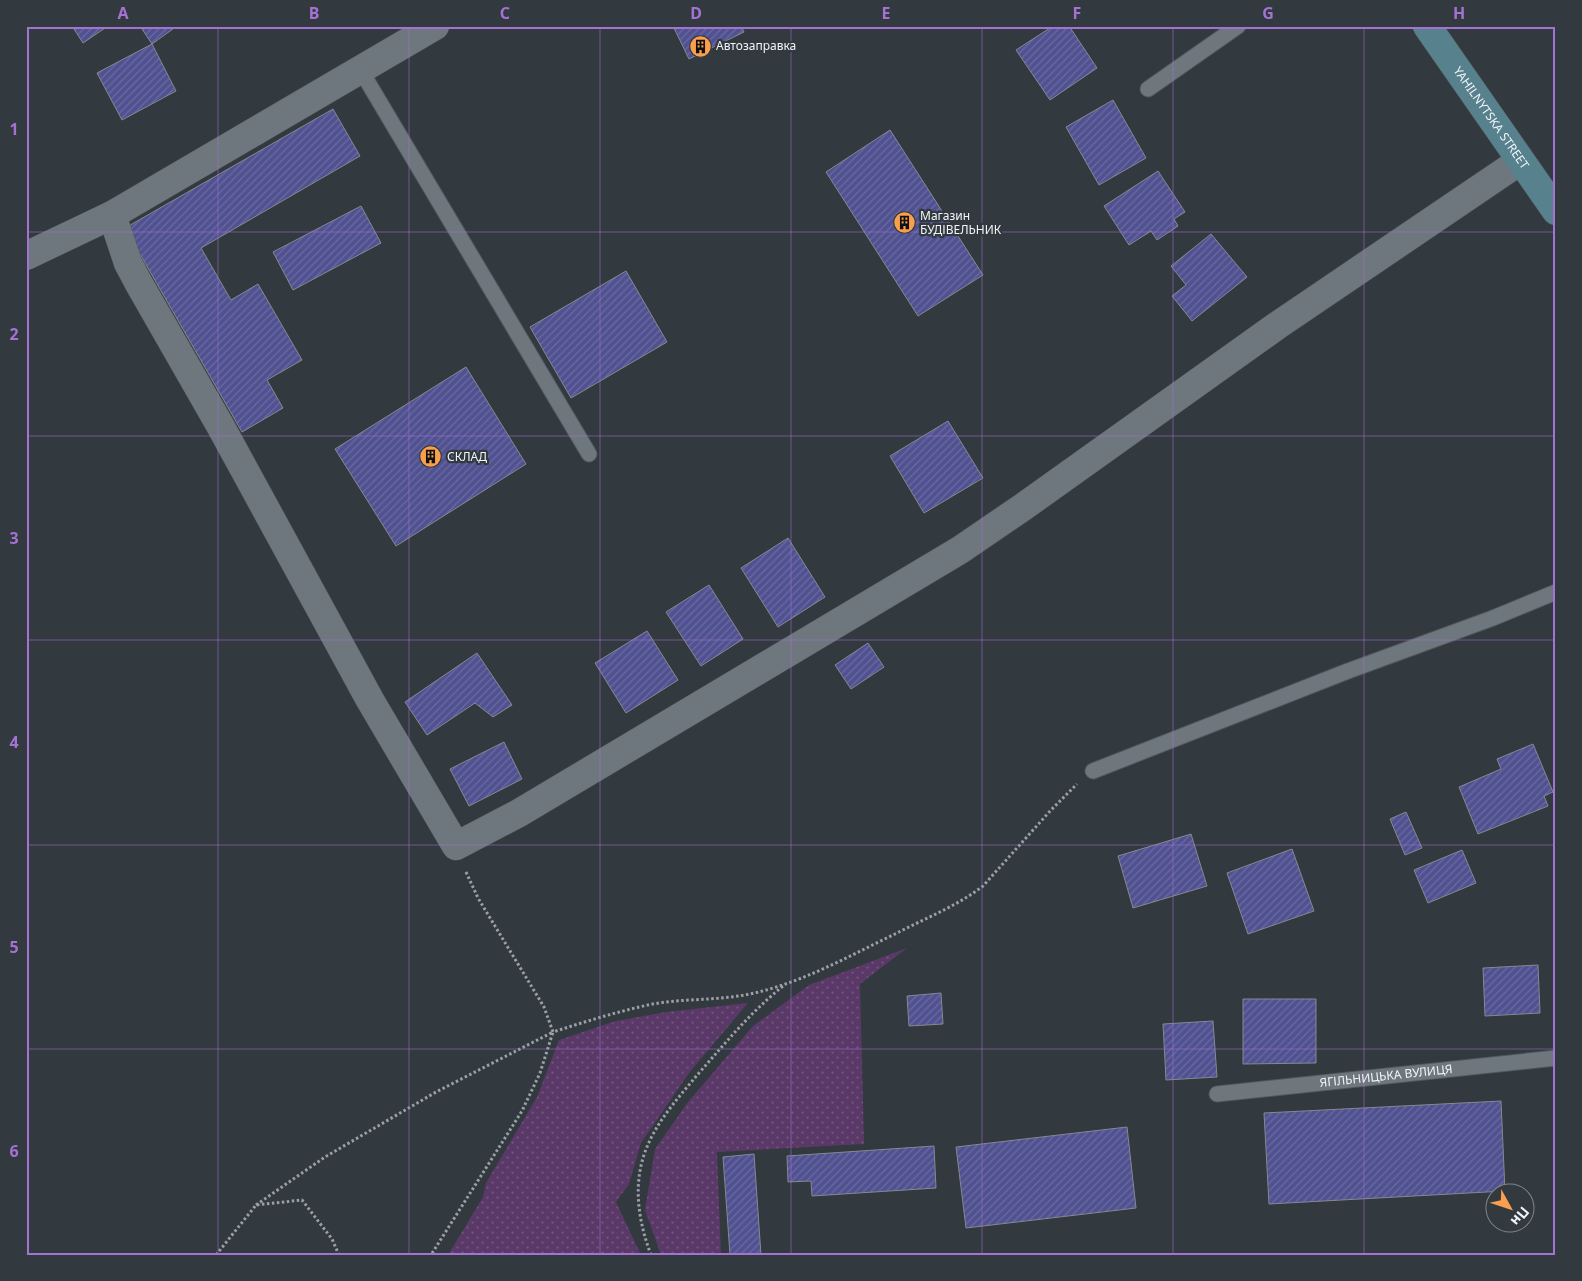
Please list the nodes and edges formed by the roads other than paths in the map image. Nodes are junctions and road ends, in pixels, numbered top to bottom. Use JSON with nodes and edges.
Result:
{"nodes":[{"id":1,"x":435,"y":26,"type":"edge"},
{"id":2,"x":1238,"y":26,"type":"edge"},
{"id":3,"x":1427,"y":26,"type":"edge"},
{"id":4,"x":360,"y":70,"type":"junction"},
{"id":5,"x":1148,"y":89,"type":"dead end"},
{"id":6,"x":1520,"y":161,"type":"junction"},
{"id":7,"x":1556,"y":211,"type":"edge"},
{"id":8,"x":112,"y":215,"type":"junction"},
{"id":9,"x":26,"y":256,"type":"edge"},
{"id":10,"x":589,"y":454,"type":"dead end"},
{"id":11,"x":1556,"y":592,"type":"edge"},
{"id":12,"x":1094,"y":771,"type":"road end"},
{"id":13,"x":1556,"y":1058,"type":"edge"},
{"id":14,"x":1217,"y":1094,"type":"dead end"}],
"edges":[{"from":1,"to":4,"type":"street"},
{"from":2,"to":5,"type":"lane"},
{"from":3,"to":6,"type":"main road","name":"YAHILNYTSKA STREET"},
{"from":4,"to":8,"type":"street"},
{"from":4,"to":10,"type":"lane"},
{"from":6,"to":7,"type":"main road","name":"YAHILNYTSKA STREET"},
{"from":6,"to":8,"type":"street"},
{"from":8,"to":9,"type":"street"},
{"from":11,"to":12,"type":"lane"},
{"from":13,"to":14,"type":"lane","name":"ЯГІЛЬНИЦЬКА ВУЛИЦЯ"}]}
